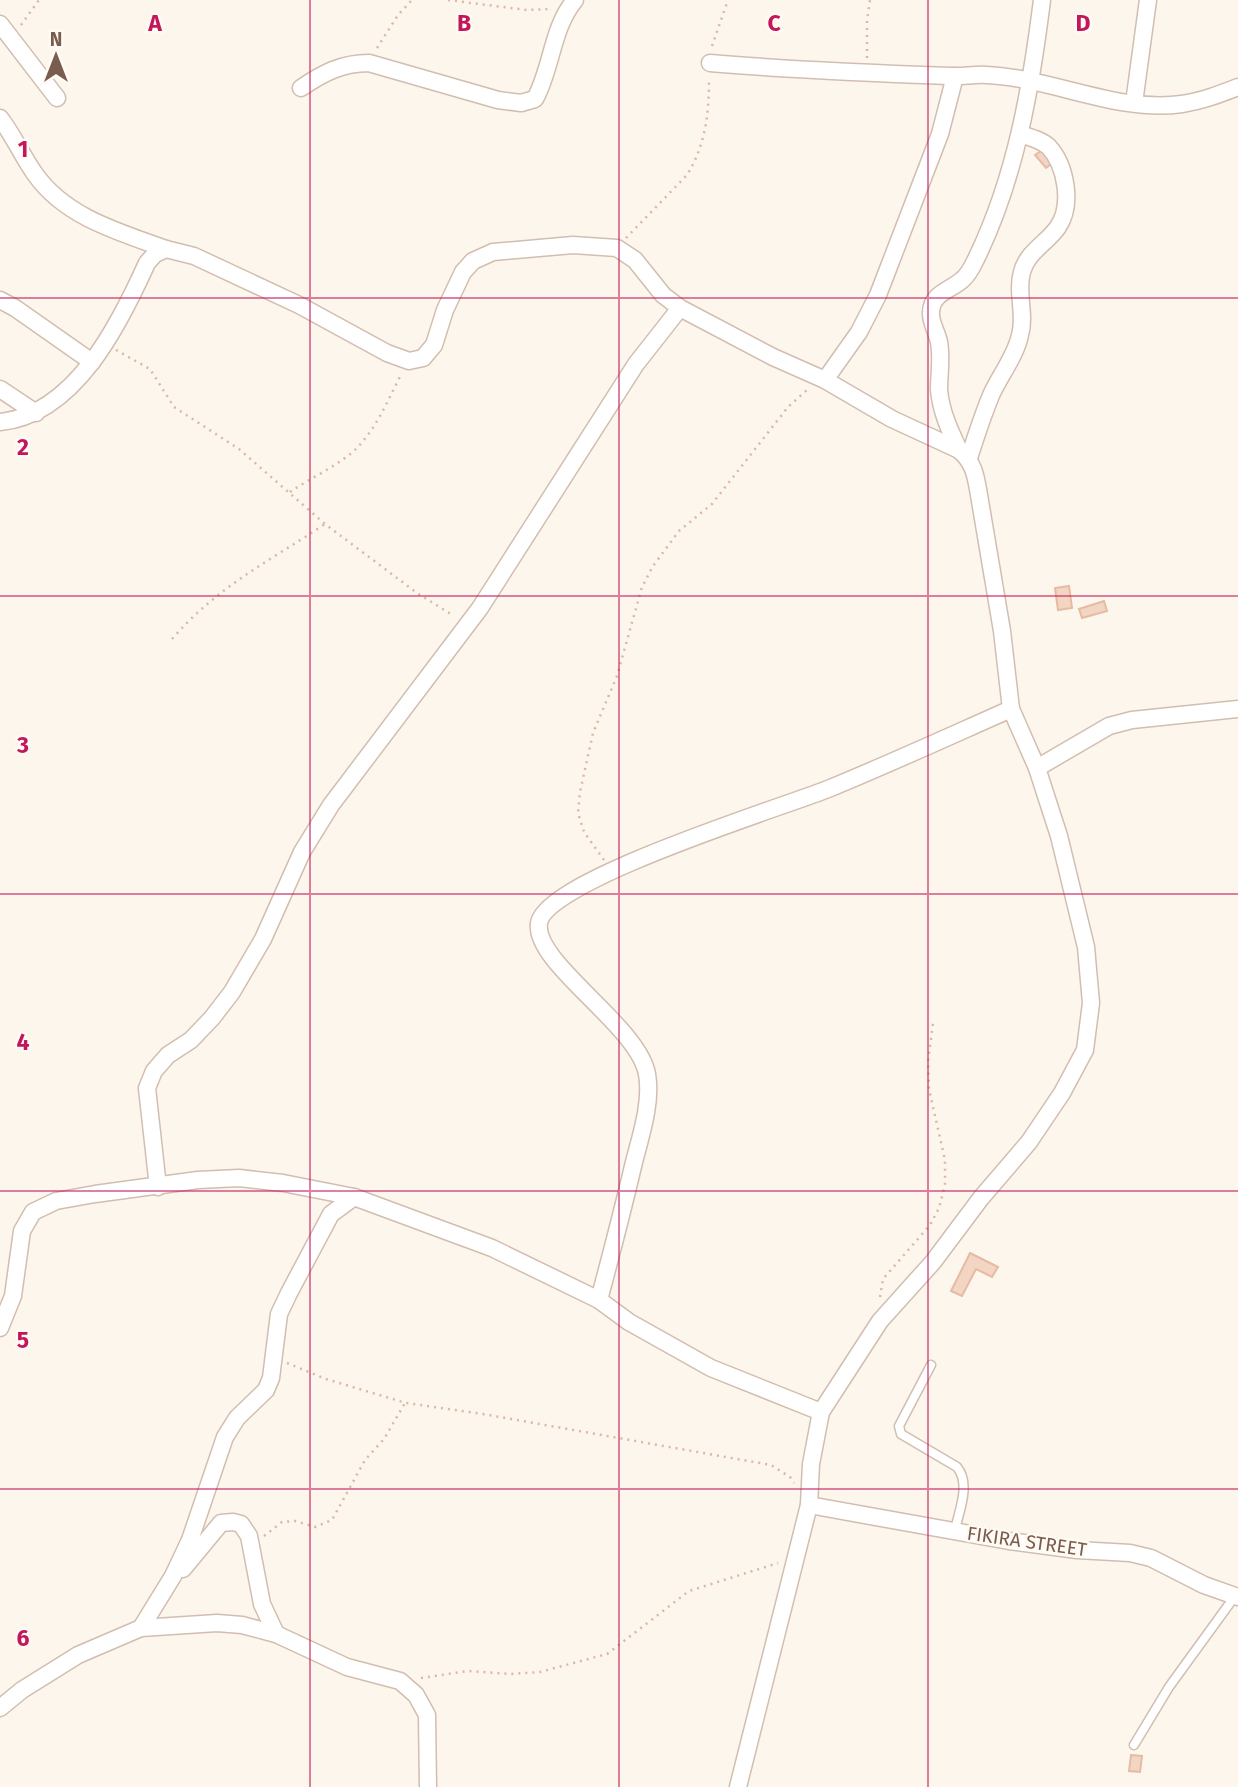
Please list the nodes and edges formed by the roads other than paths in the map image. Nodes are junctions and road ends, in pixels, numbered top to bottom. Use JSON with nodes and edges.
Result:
{"nodes":[{"id":1,"x":1042,"y":0,"type":"edge"},
{"id":2,"x":1148,"y":0,"type":"edge"},
{"id":3,"x":573,"y":3,"type":"edge"},
{"id":4,"x":0,"y":24,"type":"edge"},
{"id":5,"x":710,"y":63,"type":"road end"},
{"id":6,"x":955,"y":76,"type":"junction"},
{"id":7,"x":1032,"y":80,"type":"junction"},
{"id":8,"x":1238,"y":87,"type":"edge"},
{"id":9,"x":301,"y":88,"type":"dead end"},
{"id":10,"x":57,"y":98,"type":"dead end"},
{"id":11,"x":1134,"y":103,"type":"junction"},
{"id":12,"x":0,"y":118,"type":"edge"},
{"id":13,"x":1020,"y":134,"type":"junction"},
{"id":14,"x":166,"y":249,"type":"junction"},
{"id":15,"x":0,"y":300,"type":"edge"},
{"id":16,"x":680,"y":308,"type":"junction"},
{"id":17,"x":92,"y":362,"type":"junction"},
{"id":18,"x":825,"y":380,"type":"junction"},
{"id":19,"x":0,"y":389,"type":"edge"},
{"id":20,"x":36,"y":413,"type":"junction"},
{"id":21,"x":0,"y":422,"type":"edge"},
{"id":22,"x":964,"y":454,"type":"junction"},
{"id":23,"x":1011,"y":709,"type":"junction"},
{"id":24,"x":1238,"y":709,"type":"edge"},
{"id":25,"x":1037,"y":768,"type":"junction"},
{"id":26,"x":158,"y":1187,"type":"junction"},
{"id":27,"x":354,"y":1197,"type":"junction"},
{"id":28,"x":599,"y":1300,"type":"junction"},
{"id":29,"x":0,"y":1328,"type":"edge"},
{"id":30,"x":931,"y":1365,"type":"dead end"},
{"id":31,"x":821,"y":1412,"type":"junction"},
{"id":32,"x":809,"y":1505,"type":"junction"},
{"id":33,"x":954,"y":1530,"type":"junction"},
{"id":34,"x":173,"y":1576,"type":"junction"},
{"id":35,"x":1236,"y":1597,"type":"edge"},
{"id":36,"x":141,"y":1628,"type":"junction"},
{"id":37,"x":276,"y":1634,"type":"junction"},
{"id":38,"x":0,"y":1708,"type":"edge"},
{"id":39,"x":1134,"y":1745,"type":"dead end"},
{"id":40,"x":428,"y":1787,"type":"edge"},
{"id":41,"x":738,"y":1787,"type":"edge"}],
"edges":[{"from":1,"to":7,"type":"street"},
{"from":2,"to":11,"type":"street"},
{"from":3,"to":9,"type":"street"},
{"from":4,"to":10,"type":"street"},
{"from":5,"to":6,"type":"street"},
{"from":6,"to":7,"type":"street"},
{"from":6,"to":18,"type":"street"},
{"from":7,"to":11,"type":"street"},
{"from":7,"to":13,"type":"street"},
{"from":8,"to":11,"type":"street"},
{"from":12,"to":14,"type":"street"},
{"from":13,"to":22,"type":"street"},
{"from":13,"to":22,"type":"street"},
{"from":14,"to":16,"type":"street"},
{"from":14,"to":17,"type":"street"},
{"from":15,"to":17,"type":"street"},
{"from":16,"to":18,"type":"street"},
{"from":16,"to":26,"type":"street"},
{"from":17,"to":20,"type":"street"},
{"from":18,"to":22,"type":"street"},
{"from":19,"to":20,"type":"street"},
{"from":20,"to":21,"type":"street"},
{"from":22,"to":23,"type":"street"},
{"from":23,"to":25,"type":"street"},
{"from":23,"to":28,"type":"street"},
{"from":24,"to":25,"type":"street"},
{"from":25,"to":31,"type":"street"},
{"from":26,"to":27,"type":"street"},
{"from":26,"to":29,"type":"street"},
{"from":27,"to":28,"type":"street"},
{"from":27,"to":34,"type":"street"},
{"from":28,"to":31,"type":"street"},
{"from":30,"to":33,"type":"lane"},
{"from":31,"to":32,"type":"street"},
{"from":32,"to":33,"type":"street","name":"FIKIRA STREET"},
{"from":32,"to":41,"type":"street"},
{"from":33,"to":35,"type":"street","name":"FIKIRA STREET"},
{"from":34,"to":36,"type":"street"},
{"from":34,"to":37,"type":"street"},
{"from":35,"to":39,"type":"lane"},
{"from":36,"to":37,"type":"street"},
{"from":36,"to":38,"type":"street"},
{"from":37,"to":40,"type":"street"}]}
